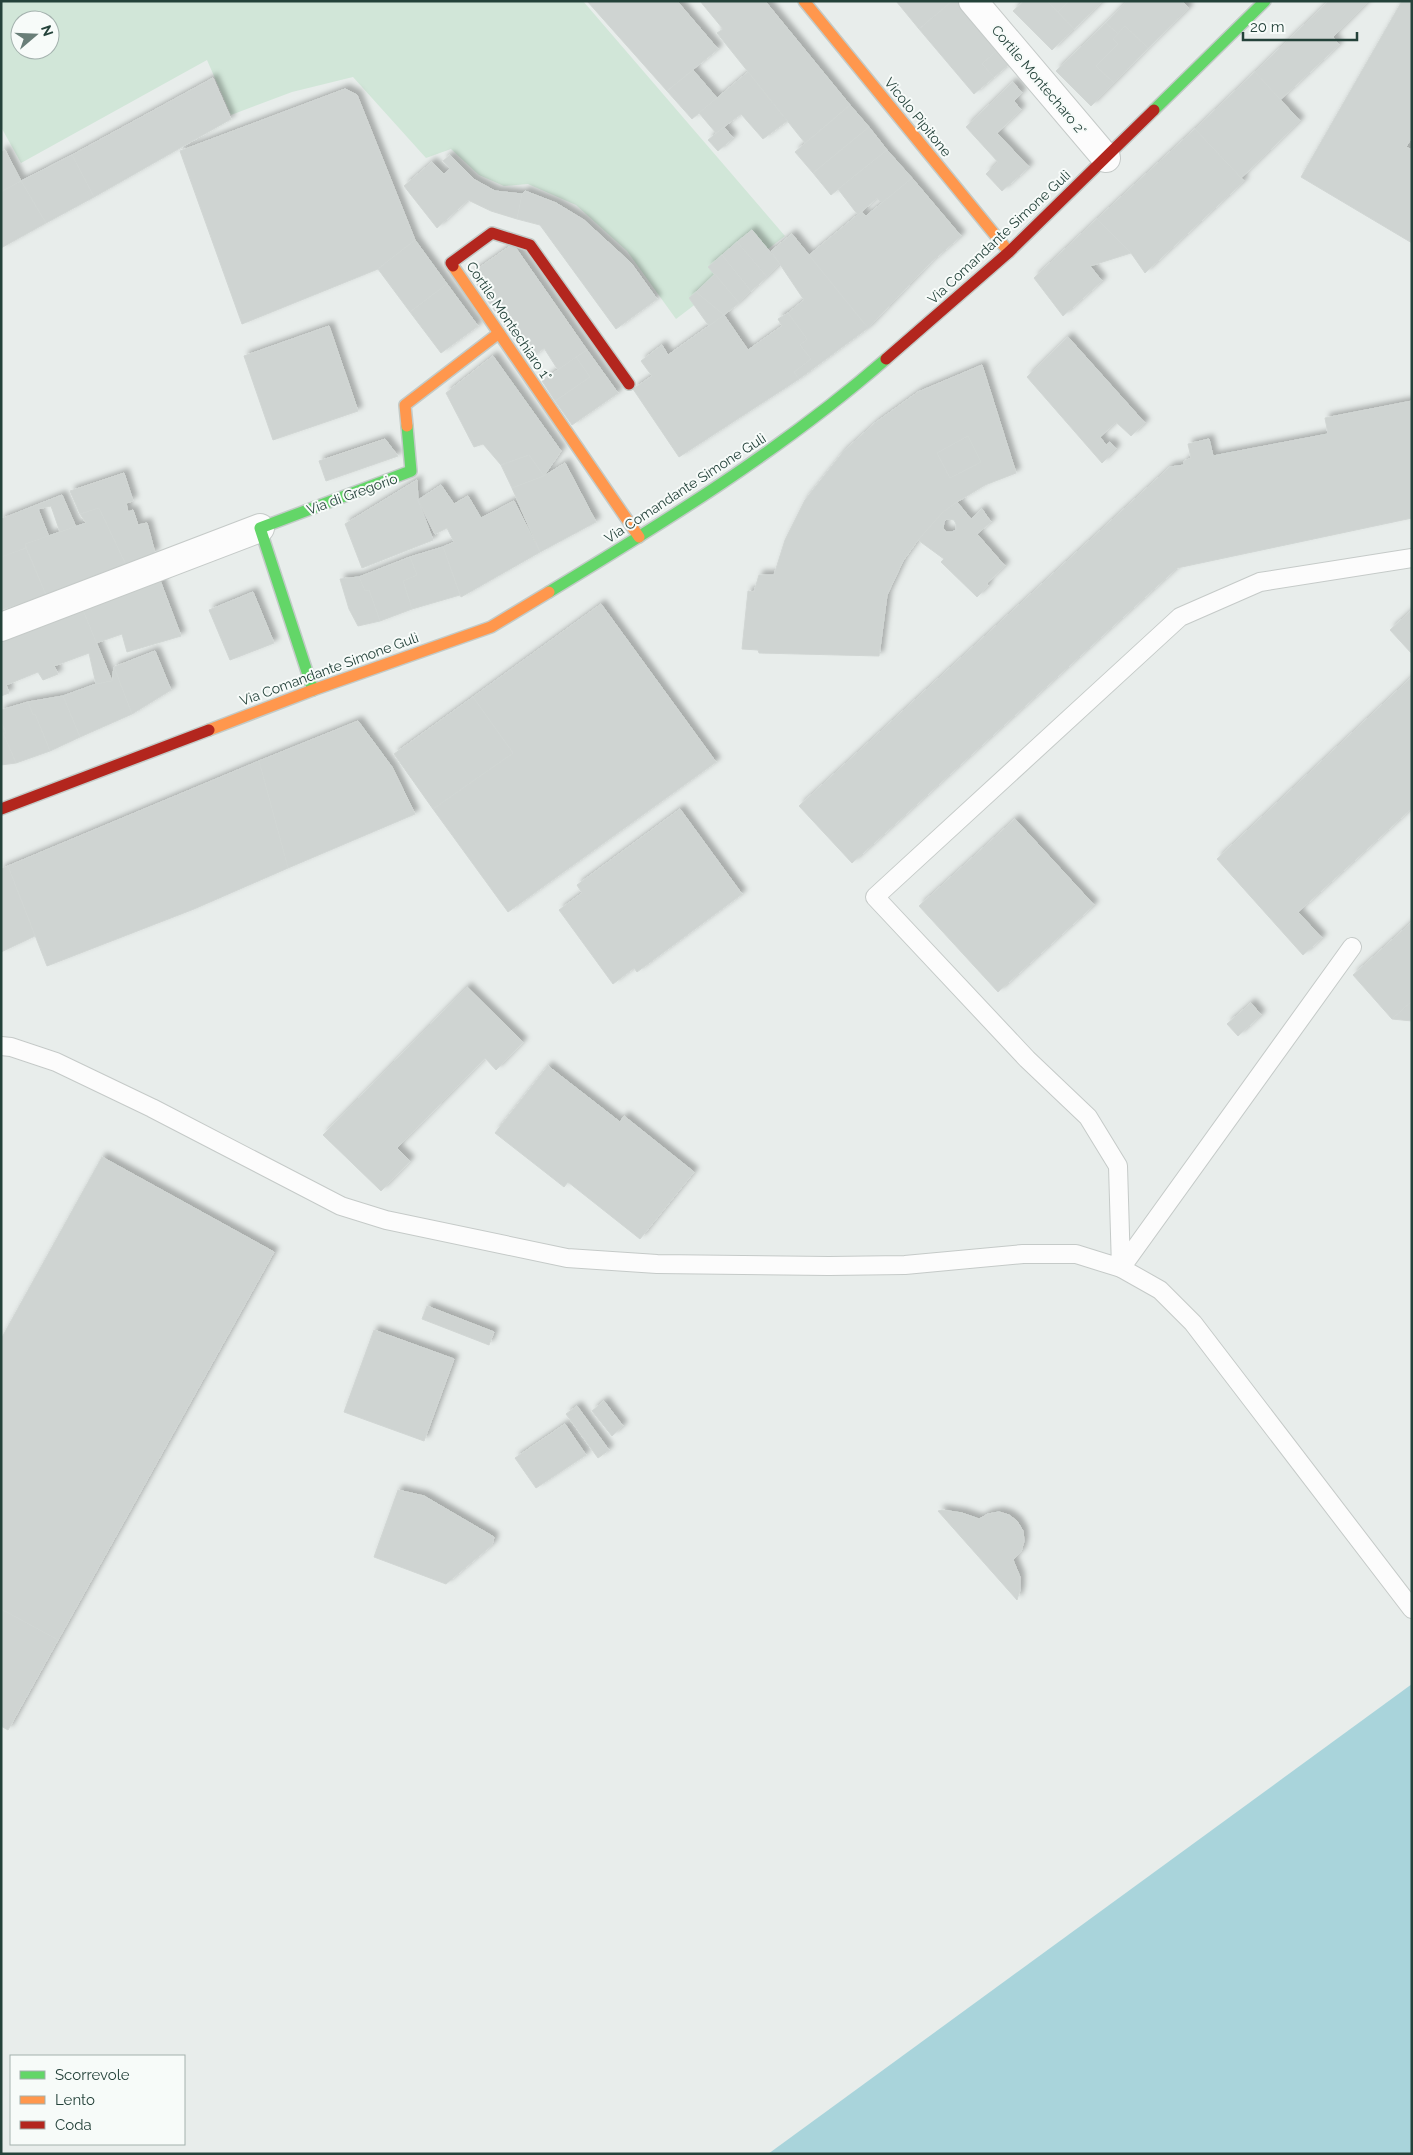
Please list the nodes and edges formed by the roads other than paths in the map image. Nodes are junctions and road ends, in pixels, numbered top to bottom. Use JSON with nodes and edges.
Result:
{"nodes":[{"id":1,"x":804,"y":1,"type":"edge"},
{"id":2,"x":973,"y":1,"type":"edge"},
{"id":3,"x":1265,"y":1,"type":"edge"},
{"id":4,"x":1106,"y":158,"type":"junction"},
{"id":5,"x":1009,"y":252,"type":"junction"},
{"id":6,"x":499,"y":333,"type":"junction"},
{"id":7,"x":629,"y":384,"type":"dead end"},
{"id":8,"x":260,"y":528,"type":"junction"},
{"id":9,"x":639,"y":537,"type":"junction"},
{"id":10,"x":1412,"y":558,"type":"edge"},
{"id":11,"x":1,"y":627,"type":"edge"},
{"id":12,"x":313,"y":690,"type":"junction"},
{"id":13,"x":1,"y":809,"type":"edge"},
{"id":14,"x":1352,"y":948,"type":"dead end"},
{"id":15,"x":1,"y":1046,"type":"edge"},
{"id":16,"x":1121,"y":1268,"type":"junction"},
{"id":17,"x":1412,"y":1609,"type":"edge"}],
"edges":[{"from":1,"to":5,"type":"main road","name":"Vicolo Pipitone"},
{"from":2,"to":4,"type":"street","name":"Cortile Montecharo 2°"},
{"from":3,"to":4,"type":"main road","name":"Via Comandante Simone Gulì"},
{"from":4,"to":5,"type":"main road","name":"Via Comandante Simone Gulì"},
{"from":5,"to":9,"type":"main road","name":"Via Comandante Simone Gulì"},
{"from":6,"to":7,"type":"main road","name":"Cortile Montechiaro 1°"},
{"from":6,"to":8,"type":"main road","name":"Via di Gregorio"},
{"from":6,"to":9,"type":"main road","name":"Cortile Montechiaro 1°"},
{"from":8,"to":11,"type":"street","name":"Via di Gregorio"},
{"from":8,"to":12,"type":"main road"},
{"from":9,"to":12,"type":"main road","name":"Via Comandante Simone Gulì"},
{"from":10,"to":16,"type":"lane"},
{"from":12,"to":13,"type":"main road","name":"Via Comandante Simone Gulì"},
{"from":14,"to":16,"type":"lane"},
{"from":15,"to":16,"type":"lane"},
{"from":16,"to":17,"type":"lane"}]}
